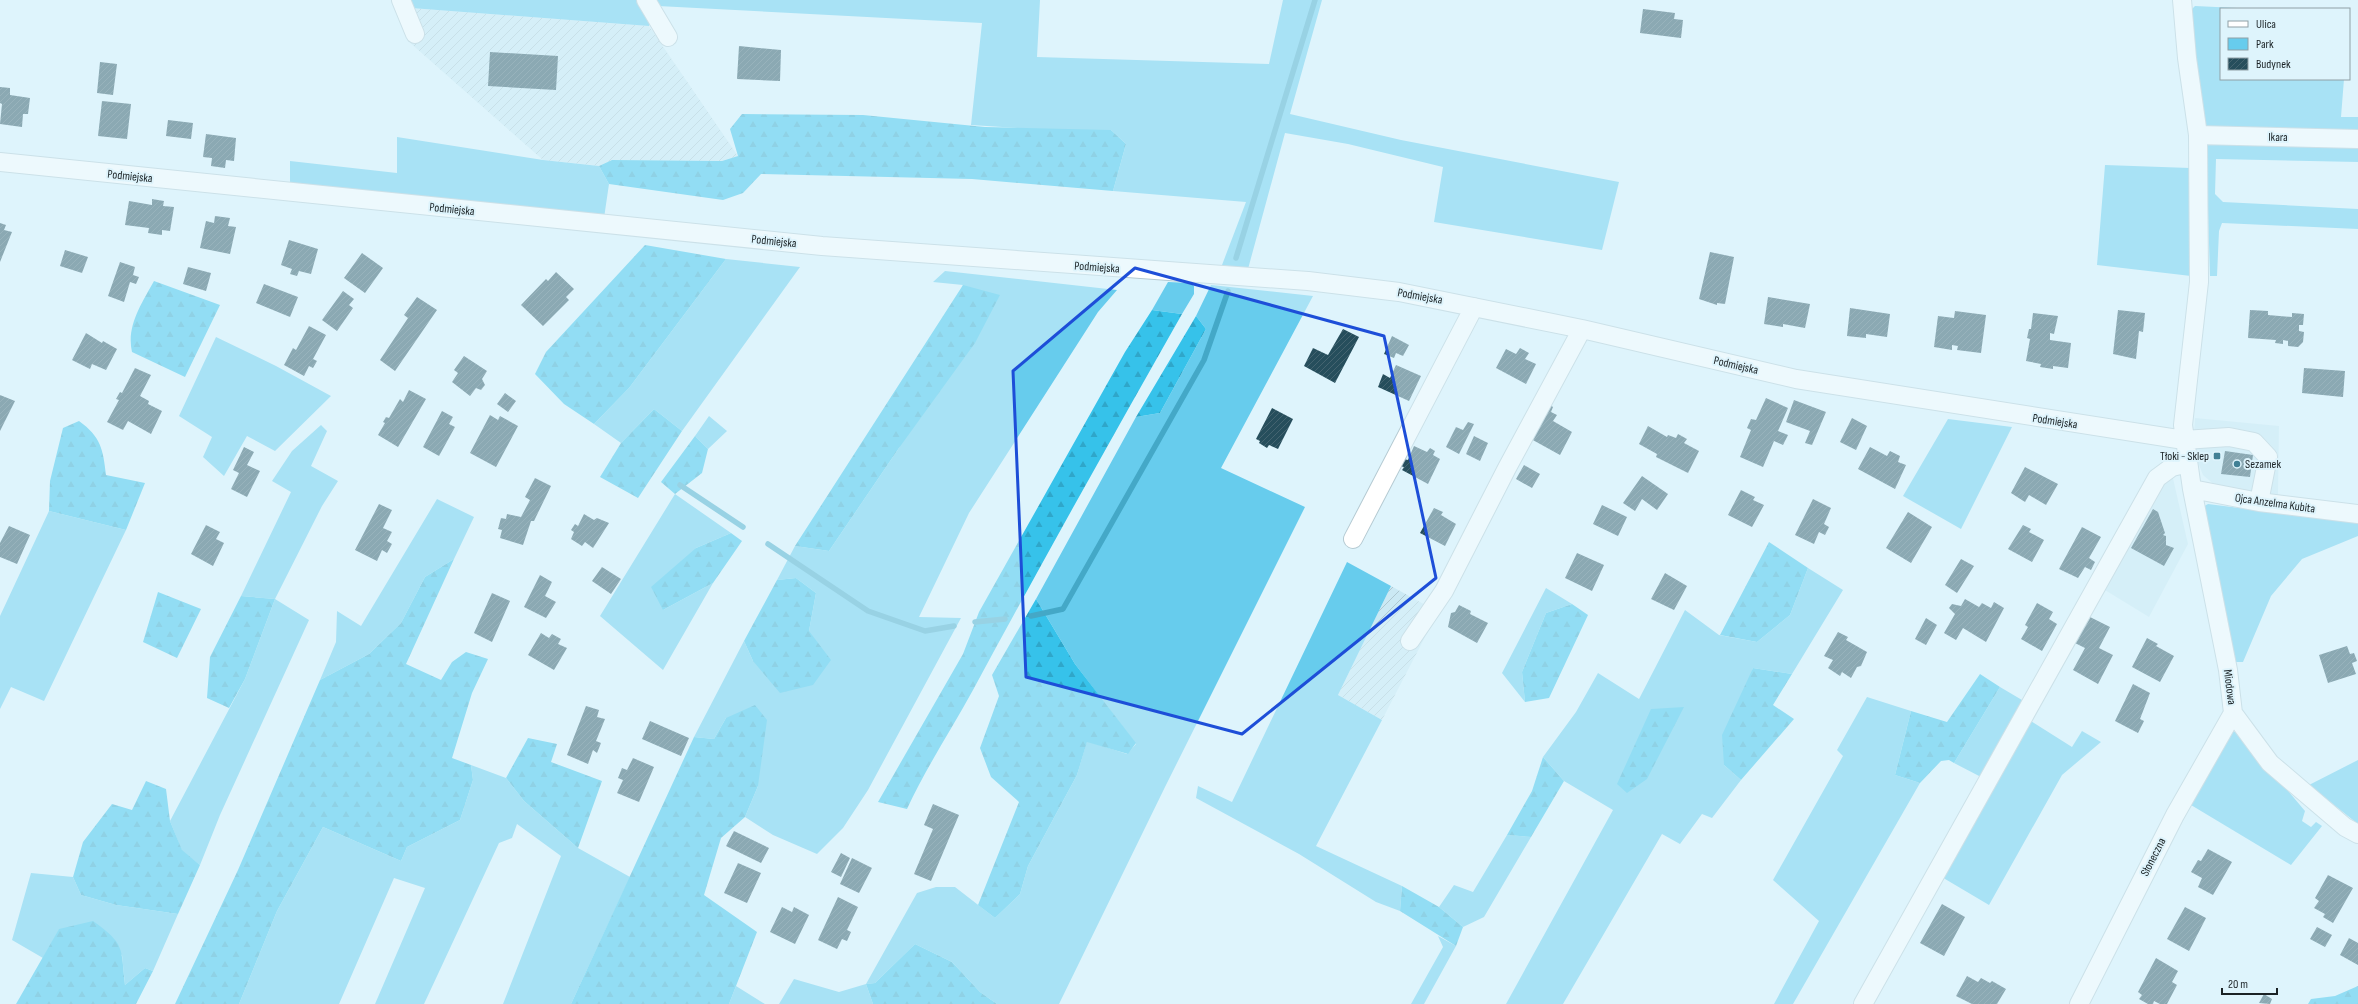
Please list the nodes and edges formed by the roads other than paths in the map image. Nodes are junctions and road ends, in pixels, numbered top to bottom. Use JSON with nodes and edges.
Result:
{"nodes":[{"id":1,"x":400,"y":0,"type":"edge"},
{"id":2,"x":646,"y":0,"type":"edge"},
{"id":3,"x":2182,"y":0,"type":"edge"},
{"id":4,"x":415,"y":34,"type":"dead end"},
{"id":5,"x":668,"y":37,"type":"dead end"},
{"id":6,"x":2198,"y":136,"type":"junction"},
{"id":7,"x":2358,"y":138,"type":"edge"},
{"id":8,"x":0,"y":162,"type":"edge"},
{"id":9,"x":1474,"y":307,"type":"junction"},
{"id":10,"x":1582,"y":329,"type":"junction"},
{"id":11,"x":2184,"y":440,"type":"junction"},
{"id":12,"x":2188,"y":463,"type":"junction"},
{"id":13,"x":2192,"y":489,"type":"junction"},
{"id":14,"x":2259,"y":502,"type":"junction"},
{"id":15,"x":2358,"y":514,"type":"edge"},
{"id":16,"x":1353,"y":539,"type":"dead end"},
{"id":17,"x":1410,"y":641,"type":"dead end"},
{"id":18,"x":2233,"y":713,"type":"junction"},
{"id":19,"x":2358,"y":834,"type":"edge"},
{"id":20,"x":1863,"y":1004,"type":"edge"},
{"id":21,"x":2079,"y":1004,"type":"edge"}],
"edges":[{"from":1,"to":4,"type":"street"},
{"from":2,"to":5,"type":"street"},
{"from":3,"to":6,"type":"street","name":"Miodowa"},
{"from":6,"to":7,"type":"street","name":"Ikara"},
{"from":6,"to":11,"type":"street","name":"Miodowa"},
{"from":8,"to":9,"type":"street","name":"Podmiejska"},
{"from":9,"to":10,"type":"street","name":"Podmiejska"},
{"from":9,"to":16,"type":"street"},
{"from":10,"to":11,"type":"street","name":"Podmiejska"},
{"from":10,"to":17,"type":"street"},
{"from":11,"to":12,"type":"street","name":"Miodowa"},
{"from":11,"to":14,"type":"street","name":"Podmiejska"},
{"from":12,"to":13,"type":"street","name":"Miodowa"},
{"from":12,"to":20,"type":"street"},
{"from":13,"to":14,"type":"street","name":"Ojca Anzelma Kubita"},
{"from":13,"to":18,"type":"street","name":"Miodowa"},
{"from":14,"to":15,"type":"street","name":"Ojca Anzelma Kubita"},
{"from":18,"to":19,"type":"street","name":"Miodowa"},
{"from":18,"to":21,"type":"street","name":"Słoneczna"}]}
